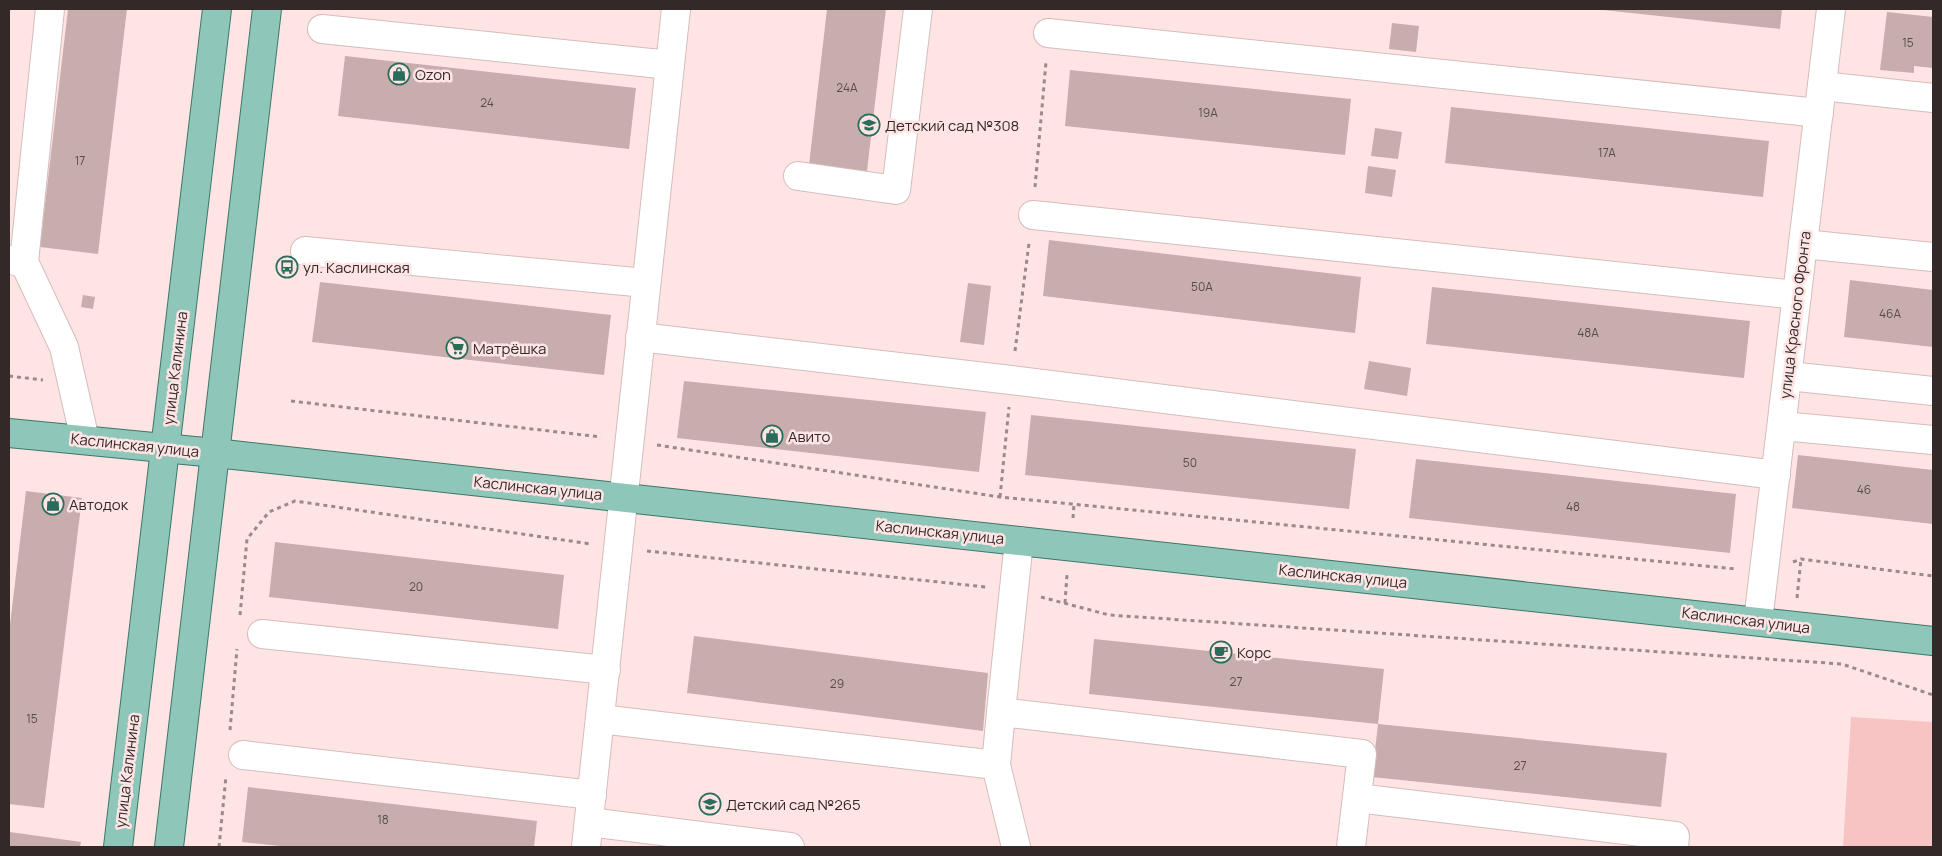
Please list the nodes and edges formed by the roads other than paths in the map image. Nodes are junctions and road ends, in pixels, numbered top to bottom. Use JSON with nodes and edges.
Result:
{"nodes":[{"id":1,"x":50,"y":9,"type":"edge"},
{"id":2,"x":217,"y":9,"type":"edge"},
{"id":3,"x":267,"y":9,"type":"edge"},
{"id":4,"x":676,"y":9,"type":"edge"},
{"id":5,"x":918,"y":9,"type":"edge"},
{"id":6,"x":1831,"y":9,"type":"edge"},
{"id":7,"x":322,"y":29,"type":"dead end"},
{"id":8,"x":1048,"y":33,"type":"road end"},
{"id":9,"x":670,"y":65,"type":"junction"},
{"id":10,"x":1822,"y":86,"type":"junction"},
{"id":11,"x":1933,"y":98,"type":"edge"},
{"id":12,"x":1819,"y":113,"type":"junction"},
{"id":13,"x":798,"y":176,"type":"dead end"},
{"id":14,"x":1033,"y":215,"type":"road end"},
{"id":15,"x":1803,"y":244,"type":"junction"},
{"id":16,"x":305,"y":250,"type":"dead end"},
{"id":17,"x":1933,"y":257,"type":"edge"},
{"id":18,"x":16,"y":261,"type":"edge"},
{"id":19,"x":646,"y":283,"type":"junction"},
{"id":20,"x":1797,"y":295,"type":"junction"},
{"id":21,"x":640,"y":337,"type":"junction"},
{"id":22,"x":1788,"y":376,"type":"junction"},
{"id":23,"x":1933,"y":391,"type":"edge"},
{"id":24,"x":1782,"y":426,"type":"junction"},
{"id":25,"x":9,"y":433,"type":"edge"},
{"id":26,"x":85,"y":440,"type":"junction"},
{"id":27,"x":1933,"y":440,"type":"edge"},
{"id":28,"x":165,"y":448,"type":"junction"},
{"id":29,"x":215,"y":453,"type":"junction"},
{"id":30,"x":1776,"y":475,"type":"junction"},
{"id":31,"x":623,"y":498,"type":"junction"},
{"id":32,"x":1019,"y":541,"type":"junction"},
{"id":33,"x":1758,"y":621,"type":"junction"},
{"id":34,"x":262,"y":634,"type":"dead end"},
{"id":35,"x":1872,"y":636,"type":"junction"},
{"id":36,"x":1933,"y":641,"type":"edge"},
{"id":37,"x":1933,"y":655,"type":"edge"},
{"id":38,"x":606,"y":670,"type":"junction"},
{"id":39,"x":1001,"y":712,"type":"junction"},
{"id":40,"x":600,"y":720,"type":"junction"},
{"id":41,"x":233,"y":754,"type":"road end"},
{"id":42,"x":996,"y":765,"type":"junction"},
{"id":43,"x":592,"y":796,"type":"junction"},
{"id":44,"x":1357,"y":798,"type":"junction"},
{"id":45,"x":588,"y":835,"type":"edge"},
{"id":46,"x":682,"y":841,"type":"edge"},
{"id":47,"x":118,"y":847,"type":"edge"},
{"id":48,"x":169,"y":847,"type":"edge"},
{"id":49,"x":790,"y":847,"type":"edge"},
{"id":50,"x":1016,"y":847,"type":"edge"},
{"id":51,"x":1351,"y":847,"type":"edge"},
{"id":52,"x":1674,"y":847,"type":"edge"}],
"edges":[{"from":1,"to":18,"type":"street"},
{"from":2,"to":28,"type":"main road","name":"улица Калинина"},
{"from":3,"to":29,"type":"main road"},
{"from":4,"to":9,"type":"street"},
{"from":5,"to":13,"type":"street"},
{"from":6,"to":10,"type":"street","name":"улица Красного Фронта"},
{"from":7,"to":9,"type":"street"},
{"from":8,"to":12,"type":"street"},
{"from":9,"to":19,"type":"street"},
{"from":10,"to":11,"type":"street"},
{"from":10,"to":12,"type":"street","name":"улица Красного Фронта"},
{"from":12,"to":15,"type":"street","name":"улица Красного Фронта"},
{"from":14,"to":20,"type":"street"},
{"from":15,"to":17,"type":"street"},
{"from":15,"to":20,"type":"street","name":"улица Красного Фронта"},
{"from":16,"to":19,"type":"street"},
{"from":18,"to":26,"type":"street"},
{"from":19,"to":21,"type":"street"},
{"from":20,"to":22,"type":"street","name":"улица Красного Фронта"},
{"from":21,"to":30,"type":"street"},
{"from":21,"to":31,"type":"street"},
{"from":22,"to":23,"type":"street"},
{"from":22,"to":24,"type":"street","name":"улица Красного Фронта"},
{"from":24,"to":27,"type":"street"},
{"from":24,"to":30,"type":"street","name":"улица Красного Фронта"},
{"from":25,"to":26,"type":"main road","name":"Каслинская улица"},
{"from":26,"to":28,"type":"main road","name":"Каслинская улица"},
{"from":28,"to":29,"type":"main road","name":"Каслинская улица"},
{"from":28,"to":47,"type":"main road","name":"улица Калинина"},
{"from":29,"to":31,"type":"main road","name":"Каслинская улица"},
{"from":29,"to":48,"type":"main road"},
{"from":30,"to":33,"type":"street","name":"улица Красного Фронта"},
{"from":31,"to":32,"type":"main road","name":"Каслинская улица"},
{"from":31,"to":38,"type":"street"},
{"from":32,"to":33,"type":"main road","name":"Каслинская улица"},
{"from":32,"to":39,"type":"street"},
{"from":33,"to":35,"type":"main road","name":"Каслинская улица"},
{"from":34,"to":38,"type":"street"},
{"from":35,"to":36,"type":"main road","name":"Каслинская улица"},
{"from":35,"to":37,"type":"main road","name":"Каслинская улица"},
{"from":38,"to":40,"type":"street"},
{"from":39,"to":42,"type":"street"},
{"from":39,"to":44,"type":"street"},
{"from":40,"to":42,"type":"street"},
{"from":40,"to":43,"type":"street"},
{"from":41,"to":43,"type":"street"},
{"from":42,"to":50,"type":"street"},
{"from":43,"to":45,"type":"street"},
{"from":44,"to":51,"type":"street"},
{"from":44,"to":52,"type":"street"},
{"from":45,"to":46,"type":"street"},
{"from":46,"to":49,"type":"street"}]}
